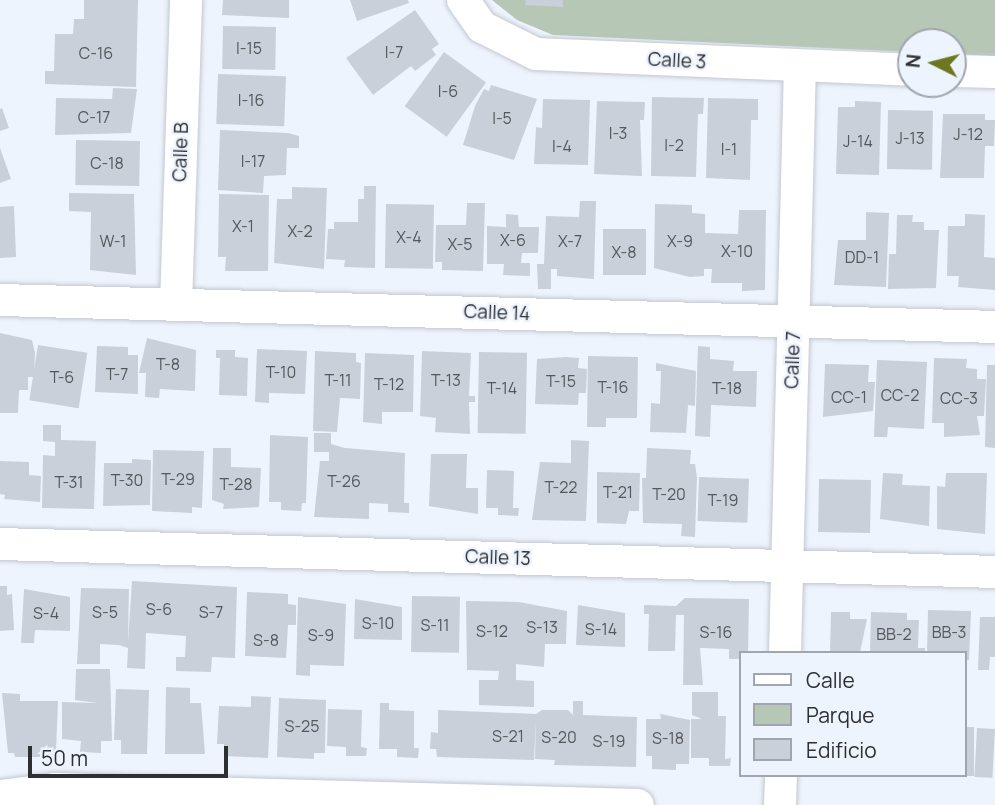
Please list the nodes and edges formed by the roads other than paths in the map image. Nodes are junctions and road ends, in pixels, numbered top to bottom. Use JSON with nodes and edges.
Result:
{"nodes":[{"id":1,"x":186,"y":0,"type":"edge"},
{"id":2,"x":463,"y":0,"type":"edge"},
{"id":3,"x":800,"y":66,"type":"junction"},
{"id":4,"x":897,"y":69,"type":"edge"},
{"id":5,"x":967,"y":71,"type":"edge"},
{"id":6,"x":995,"y":72,"type":"edge"},
{"id":7,"x":0,"y":300,"type":"edge"},
{"id":8,"x":176,"y":304,"type":"junction"},
{"id":9,"x":795,"y":321,"type":"junction"},
{"id":10,"x":995,"y":327,"type":"edge"},
{"id":11,"x":0,"y":544,"type":"edge"},
{"id":12,"x":787,"y":565,"type":"junction"},
{"id":13,"x":995,"y":572,"type":"edge"},
{"id":14,"x":785,"y":651,"type":"edge"},
{"id":15,"x":781,"y":777,"type":"edge"},
{"id":16,"x":0,"y":796,"type":"edge"},
{"id":17,"x":638,"y":805,"type":"edge"},
{"id":18,"x":780,"y":805,"type":"edge"}],
"edges":[{"from":1,"to":8,"type":"street","name":"Calle B"},
{"from":2,"to":3,"type":"street","name":"Calle 3"},
{"from":3,"to":4,"type":"street","name":"Calle 3"},
{"from":3,"to":9,"type":"street","name":"Calle 7"},
{"from":5,"to":6,"type":"street"},
{"from":7,"to":8,"type":"street","name":"Calle 14"},
{"from":8,"to":9,"type":"street","name":"Calle 14"},
{"from":9,"to":10,"type":"street","name":"Calle 14"},
{"from":9,"to":12,"type":"street","name":"Calle 7"},
{"from":11,"to":12,"type":"street","name":"Calle 13"},
{"from":12,"to":13,"type":"street","name":"Calle 13"},
{"from":12,"to":14,"type":"street","name":"Calle 7"},
{"from":15,"to":18,"type":"street"},
{"from":16,"to":17,"type":"street"}]}
